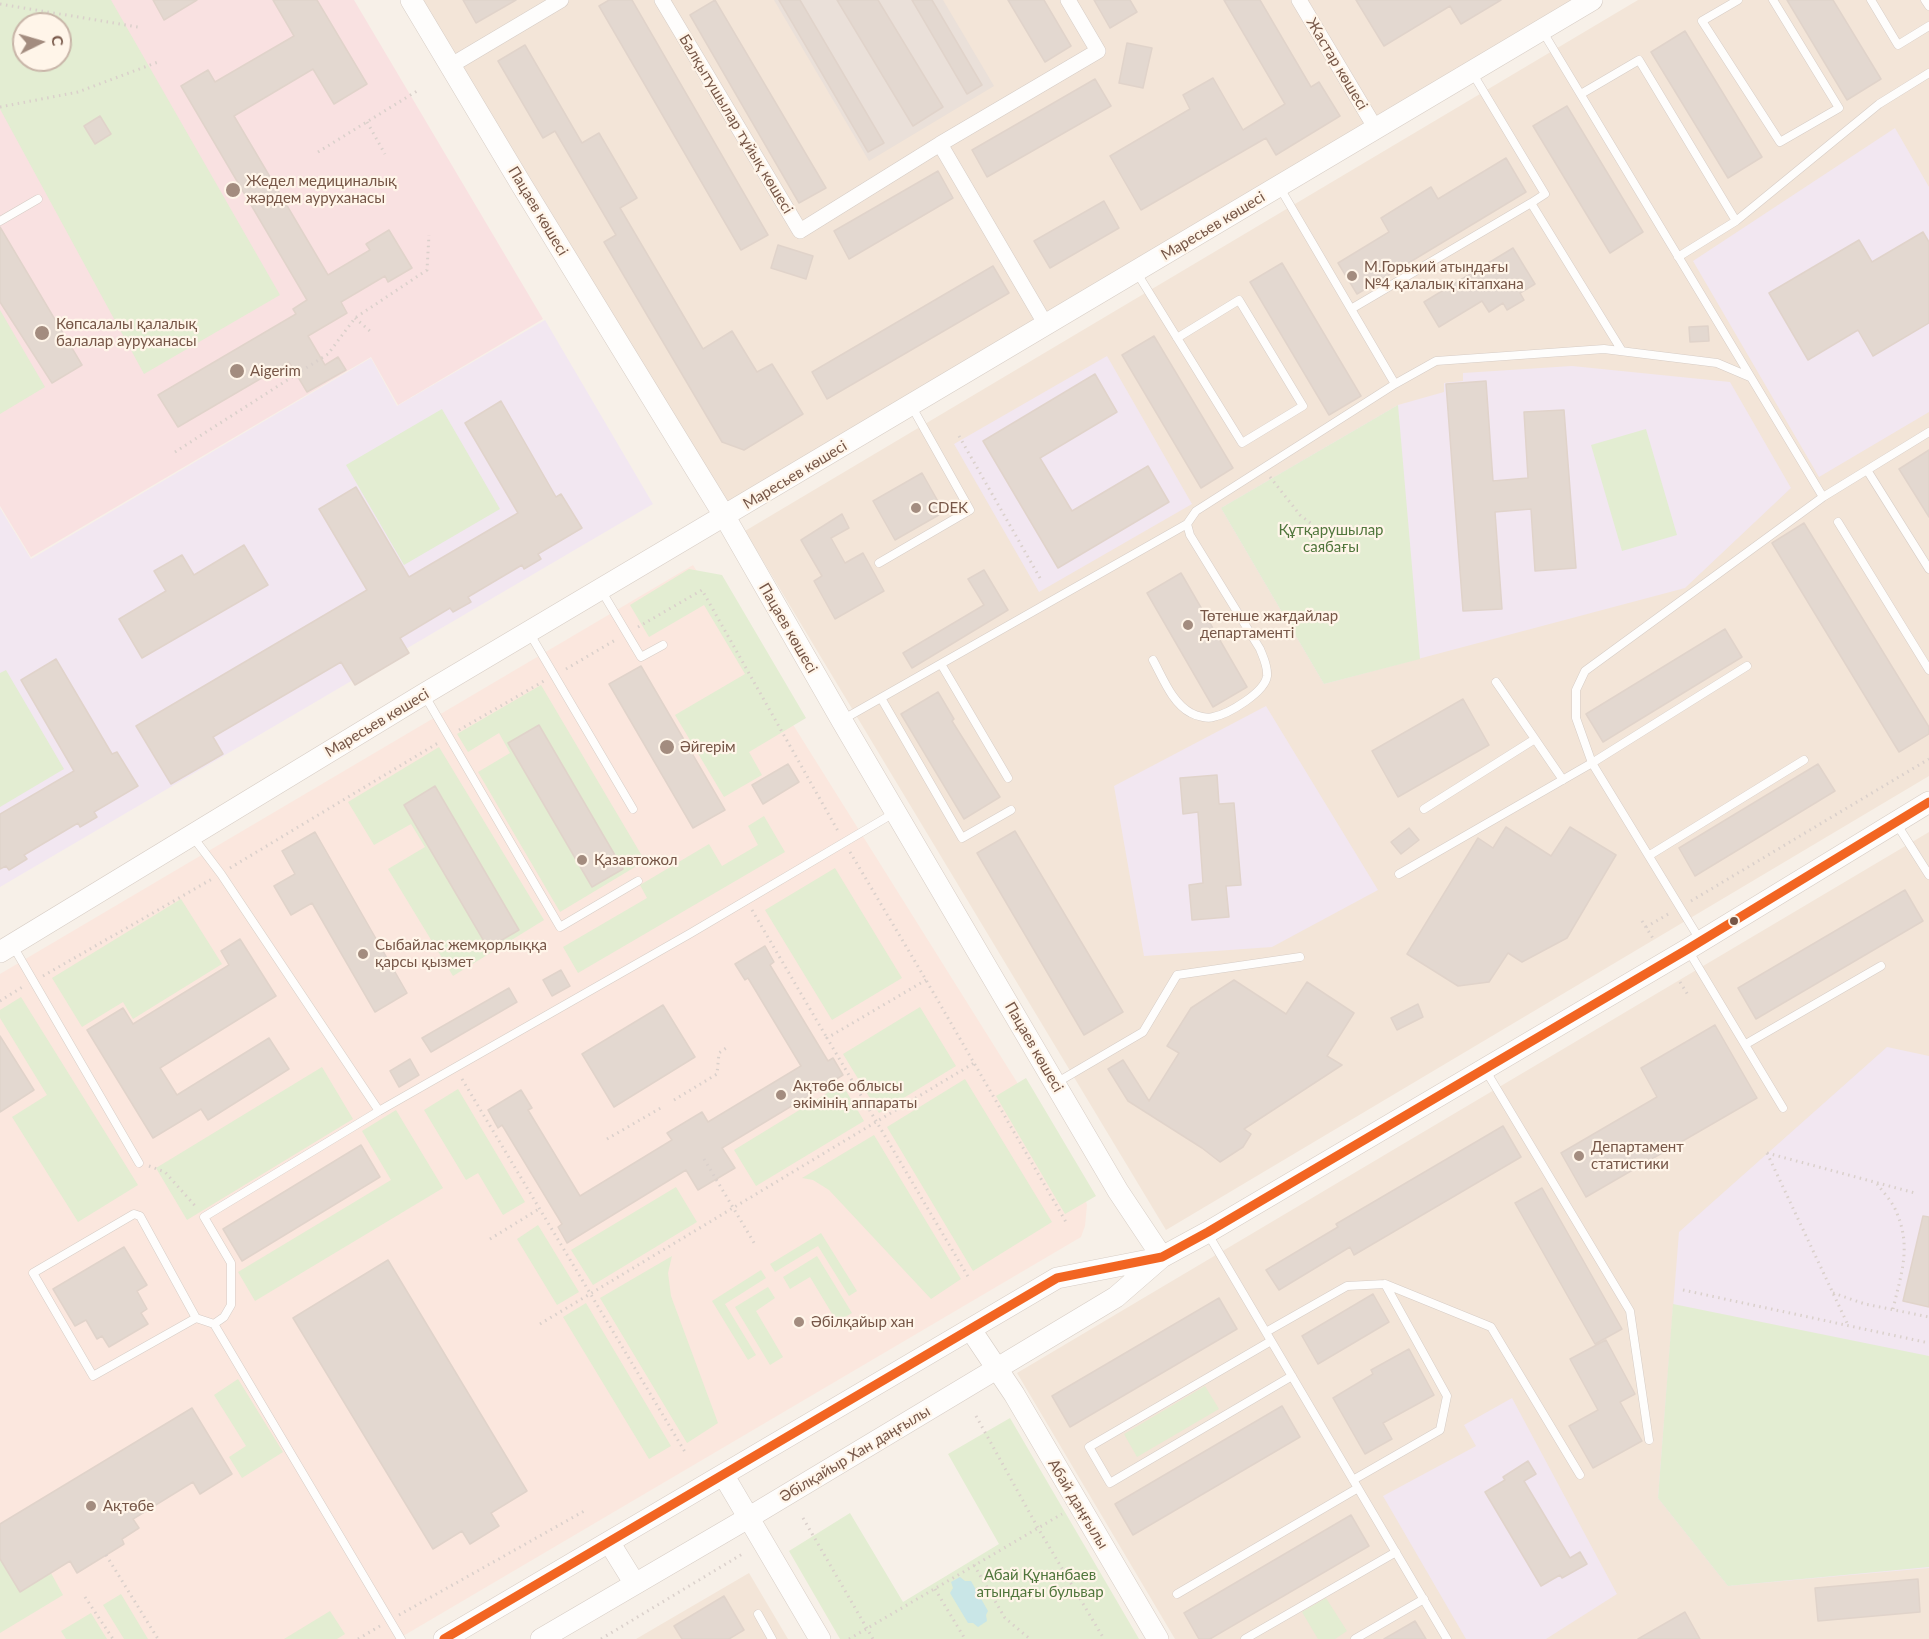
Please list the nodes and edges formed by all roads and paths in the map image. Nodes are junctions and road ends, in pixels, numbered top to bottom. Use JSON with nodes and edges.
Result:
{"nodes":[{"id":1,"x":411,"y":0,"type":"edge"},
{"id":2,"x":561,"y":0,"type":"edge"},
{"id":3,"x":662,"y":0,"type":"edge"},
{"id":4,"x":1068,"y":0,"type":"edge"},
{"id":5,"x":1299,"y":0,"type":"edge"},
{"id":6,"x":1592,"y":0,"type":"edge"},
{"id":7,"x":1738,"y":0,"type":"edge"},
{"id":8,"x":1773,"y":0,"type":"edge"},
{"id":9,"x":1871,"y":0,"type":"edge"},
{"id":10,"x":1925,"y":0,"type":"edge"},
{"id":11,"x":0,"y":4,"type":"edge"},
{"id":12,"x":1929,"y":6,"type":"edge"},
{"id":13,"x":1929,"y":26,"type":"edge"},
{"id":14,"x":138,"y":27,"type":"dead end"},
{"id":15,"x":1542,"y":30,"type":"junction"},
{"id":16,"x":158,"y":62,"type":"dead end"},
{"id":17,"x":450,"y":66,"type":"junction"},
{"id":18,"x":1472,"y":71,"type":"junction"},
{"id":19,"x":1929,"y":73,"type":"edge"},
{"id":20,"x":417,"y":91,"type":"dead end"},
{"id":21,"x":1581,"y":94,"type":"junction"},
{"id":22,"x":0,"y":107,"type":"edge"},
{"id":23,"x":367,"y":122,"type":"junction"},
{"id":24,"x":1376,"y":129,"type":"junction"},
{"id":25,"x":940,"y":144,"type":"junction"},
{"id":26,"x":318,"y":152,"type":"dead end"},
{"id":27,"x":386,"y":154,"type":"dead end"},
{"id":28,"x":1280,"y":186,"type":"junction"},
{"id":29,"x":38,"y":199,"type":"dead end"},
{"id":30,"x":1531,"y":203,"type":"junction"},
{"id":31,"x":0,"y":221,"type":"edge"},
{"id":32,"x":1736,"y":221,"type":"junction"},
{"id":33,"x":429,"y":235,"type":"dead end"},
{"id":34,"x":1678,"y":257,"type":"junction"},
{"id":35,"x":1137,"y":272,"type":"junction"},
{"id":36,"x":1351,"y":309,"type":"junction"},
{"id":37,"x":355,"y":318,"type":"junction"},
{"id":38,"x":1047,"y":325,"type":"junction"},
{"id":39,"x":369,"y":331,"type":"dead end"},
{"id":40,"x":1178,"y":338,"type":"junction"},
{"id":41,"x":1622,"y":351,"type":"junction"},
{"id":42,"x":1750,"y":377,"type":"junction"},
{"id":43,"x":1395,"y":384,"type":"junction"},
{"id":44,"x":911,"y":406,"type":"junction"},
{"id":45,"x":1929,"y":432,"type":"edge"},
{"id":46,"x":959,"y":436,"type":"dead end"},
{"id":47,"x":175,"y":452,"type":"dead end"},
{"id":48,"x":1867,"y":470,"type":"junction"},
{"id":49,"x":1269,"y":476,"type":"dead end"},
{"id":50,"x":1822,"y":497,"type":"junction"},
{"id":51,"x":725,"y":517,"type":"junction"},
{"id":52,"x":1838,"y":522,"type":"dead end"},
{"id":53,"x":1187,"y":524,"type":"junction"},
{"id":54,"x":1313,"y":525,"type":"dead end"},
{"id":55,"x":879,"y":562,"type":"dead end"},
{"id":56,"x":1929,"y":568,"type":"edge"},
{"id":57,"x":1040,"y":578,"type":"dead end"},
{"id":58,"x":601,"y":590,"type":"junction"},
{"id":59,"x":529,"y":633,"type":"junction"},
{"id":60,"x":627,"y":634,"type":"junction"},
{"id":61,"x":663,"y":645,"type":"dead end"},
{"id":62,"x":1153,"y":660,"type":"dead end"},
{"id":63,"x":941,"y":664,"type":"junction"},
{"id":64,"x":1747,"y":666,"type":"dead end"},
{"id":65,"x":1929,"y":670,"type":"edge"},
{"id":66,"x":554,"y":675,"type":"junction"},
{"id":67,"x":1496,"y":682,"type":"dead end"},
{"id":68,"x":424,"y":694,"type":"junction"},
{"id":69,"x":881,"y":698,"type":"junction"},
{"id":70,"x":842,"y":721,"type":"junction"},
{"id":71,"x":449,"y":736,"type":"junction"},
{"id":72,"x":1535,"y":739,"type":"junction"},
{"id":73,"x":1804,"y":759,"type":"dead end"},
{"id":74,"x":1929,"y":759,"type":"edge"},
{"id":75,"x":1592,"y":763,"type":"junction"},
{"id":76,"x":1008,"y":778,"type":"dead end"},
{"id":77,"x":1563,"y":780,"type":"junction"},
{"id":78,"x":1929,"y":802,"type":"edge"},
{"id":79,"x":633,"y":809,"type":"dead end"},
{"id":80,"x":1424,"y":809,"type":"dead end"},
{"id":81,"x":1011,"y":810,"type":"dead end"},
{"id":82,"x":896,"y":812,"type":"junction"},
{"id":83,"x":1896,"y":822,"type":"junction"},
{"id":84,"x":191,"y":835,"type":"junction"},
{"id":85,"x":844,"y":843,"type":"junction"},
{"id":86,"x":1650,"y":855,"type":"junction"},
{"id":87,"x":221,"y":874,"type":"junction"},
{"id":88,"x":1399,"y":874,"type":"dead end"},
{"id":89,"x":1929,"y":875,"type":"edge"},
{"id":90,"x":638,"y":881,"type":"dead end"},
{"id":91,"x":746,"y":900,"type":"junction"},
{"id":92,"x":1680,"y":907,"type":"junction"},
{"id":93,"x":1642,"y":921,"type":"dead end"},
{"id":94,"x":1647,"y":927,"type":"junction"},
{"id":95,"x":1654,"y":940,"type":"dead end"},
{"id":96,"x":1694,"y":945,"type":"junction"},
{"id":97,"x":6,"y":949,"type":"edge"},
{"id":98,"x":1300,"y":957,"type":"dead end"},
{"id":99,"x":1881,"y":966,"type":"dead end"},
{"id":100,"x":35,"y":980,"type":"junction"},
{"id":101,"x":926,"y":980,"type":"junction"},
{"id":102,"x":1680,"y":982,"type":"dead end"},
{"id":103,"x":1688,"y":995,"type":"dead end"},
{"id":104,"x":0,"y":1001,"type":"edge"},
{"id":105,"x":826,"y":1038,"type":"junction"},
{"id":106,"x":1746,"y":1044,"type":"junction"},
{"id":107,"x":729,"y":1046,"type":"dead end"},
{"id":108,"x":974,"y":1063,"type":"junction"},
{"id":109,"x":455,"y":1067,"type":"junction"},
{"id":110,"x":1485,"y":1069,"type":"junction"},
{"id":111,"x":1055,"y":1083,"type":"junction"},
{"id":112,"x":674,"y":1100,"type":"dead end"},
{"id":113,"x":664,"y":1106,"type":"dead end"},
{"id":114,"x":1783,"y":1108,"type":"dead end"},
{"id":115,"x":379,"y":1111,"type":"junction"},
{"id":116,"x":876,"y":1122,"type":"junction"},
{"id":117,"x":607,"y":1139,"type":"dead end"},
{"id":118,"x":704,"y":1159,"type":"dead end"},
{"id":119,"x":139,"y":1163,"type":"joint"},
{"id":120,"x":1876,"y":1182,"type":"junction"},
{"id":121,"x":1915,"y":1192,"type":"dead end"},
{"id":122,"x":732,"y":1208,"type":"junction"},
{"id":123,"x":539,"y":1209,"type":"junction"},
{"id":124,"x":204,"y":1217,"type":"junction"},
{"id":125,"x":1065,"y":1222,"type":"dead end"},
{"id":126,"x":1208,"y":1232,"type":"junction"},
{"id":127,"x":490,"y":1239,"type":"dead end"},
{"id":128,"x":756,"y":1246,"type":"dead end"},
{"id":129,"x":1162,"y":1257,"type":"junction"},
{"id":130,"x":970,"y":1280,"type":"dead end"},
{"id":131,"x":1385,"y":1284,"type":"junction"},
{"id":132,"x":1683,"y":1290,"type":"dead end"},
{"id":133,"x":1833,"y":1293,"type":"junction"},
{"id":134,"x":590,"y":1294,"type":"junction"},
{"id":135,"x":1893,"y":1309,"type":"junction"},
{"id":136,"x":1929,"y":1317,"type":"edge"},
{"id":137,"x":196,"y":1318,"type":"junction"},
{"id":138,"x":214,"y":1324,"type":"junction"},
{"id":139,"x":540,"y":1324,"type":"dead end"},
{"id":140,"x":1848,"y":1326,"type":"junction"},
{"id":141,"x":971,"y":1330,"type":"junction"},
{"id":142,"x":1266,"y":1332,"type":"junction"},
{"id":143,"x":1272,"y":1341,"type":"junction"},
{"id":144,"x":1929,"y":1343,"type":"edge"},
{"id":145,"x":996,"y":1370,"type":"junction"},
{"id":146,"x":1292,"y":1376,"type":"junction"},
{"id":147,"x":976,"y":1416,"type":"dead end"},
{"id":148,"x":1649,"y":1440,"type":"dead end"},
{"id":149,"x":685,"y":1452,"type":"dead end"},
{"id":150,"x":1580,"y":1475,"type":"dead end"},
{"id":151,"x":724,"y":1476,"type":"junction"},
{"id":152,"x":1356,"y":1484,"type":"junction"},
{"id":153,"x":586,"y":1510,"type":"dead end"},
{"id":154,"x":1065,"y":1512,"type":"dead end"},
{"id":155,"x":748,"y":1518,"type":"junction"},
{"id":156,"x":803,"y":1518,"type":"dead end"},
{"id":157,"x":1038,"y":1528,"type":"junction"},
{"id":158,"x":609,"y":1542,"type":"junction"},
{"id":159,"x":1396,"y":1552,"type":"junction"},
{"id":160,"x":744,"y":1553,"type":"dead end"},
{"id":161,"x":106,"y":1555,"type":"dead end"},
{"id":162,"x":974,"y":1565,"type":"junction"},
{"id":163,"x":635,"y":1584,"type":"junction"},
{"id":164,"x":935,"y":1588,"type":"junction"},
{"id":165,"x":1176,"y":1594,"type":"dead end"},
{"id":166,"x":85,"y":1597,"type":"dead end"},
{"id":167,"x":1424,"y":1599,"type":"junction"},
{"id":168,"x":758,"y":1614,"type":"dead end"},
{"id":169,"x":390,"y":1620,"type":"junction"},
{"id":170,"x":866,"y":1629,"type":"junction"},
{"id":171,"x":113,"y":1639,"type":"edge"},
{"id":172,"x":158,"y":1639,"type":"edge"},
{"id":173,"x":358,"y":1639,"type":"edge"},
{"id":174,"x":401,"y":1639,"type":"edge"},
{"id":175,"x":444,"y":1639,"type":"edge"},
{"id":176,"x":541,"y":1639,"type":"edge"},
{"id":177,"x":601,"y":1639,"type":"edge"},
{"id":178,"x":772,"y":1639,"type":"edge"},
{"id":179,"x":820,"y":1639,"type":"edge"},
{"id":180,"x":849,"y":1639,"type":"edge"},
{"id":181,"x":873,"y":1639,"type":"edge"},
{"id":182,"x":965,"y":1639,"type":"edge"},
{"id":183,"x":1030,"y":1639,"type":"edge"},
{"id":184,"x":1104,"y":1639,"type":"edge"},
{"id":185,"x":1158,"y":1639,"type":"edge"},
{"id":186,"x":1245,"y":1639,"type":"edge"},
{"id":187,"x":1355,"y":1639,"type":"edge"},
{"id":188,"x":1447,"y":1639,"type":"edge"}],
"edges":[{"from":1,"to":17,"type":"main road","name":"Пацаев көшесі"},
{"from":2,"to":17,"type":"street"},
{"from":3,"to":25,"type":"street","name":"Балқытушылар тұйық көшесі"},
{"from":4,"to":25,"type":"street","name":"Балқытушылар тұйық көшесі"},
{"from":5,"to":24,"type":"street","name":"Жастар көшесі"},
{"from":6,"to":15,"type":"main road","name":"Маресьев көшесі"},
{"from":7,"to":8,"type":"lane"},
{"from":9,"to":13,"type":"lane"},
{"from":10,"to":12,"type":"lane"},
{"from":11,"to":14,"type":"path"},
{"from":15,"to":18,"type":"main road","name":"Маресьев көшесі"},
{"from":15,"to":21,"type":"lane"},
{"from":16,"to":22,"type":"path"},
{"from":17,"to":51,"type":"main road","name":"Пацаев көшесі"},
{"from":18,"to":24,"type":"main road","name":"Маресьев көшесі"},
{"from":18,"to":30,"type":"lane"},
{"from":19,"to":32,"type":"lane"},
{"from":20,"to":23,"type":"path"},
{"from":21,"to":32,"type":"lane"},
{"from":21,"to":34,"type":"lane"},
{"from":23,"to":26,"type":"path"},
{"from":23,"to":27,"type":"path"},
{"from":24,"to":28,"type":"main road","name":"Маресьев көшесі"},
{"from":25,"to":38,"type":"street"},
{"from":28,"to":35,"type":"main road","name":"Маресьев көшесі"},
{"from":28,"to":36,"type":"lane"},
{"from":29,"to":31,"type":"lane"},
{"from":30,"to":36,"type":"lane"},
{"from":30,"to":41,"type":"lane"},
{"from":32,"to":34,"type":"lane"},
{"from":33,"to":37,"type":"path"},
{"from":34,"to":42,"type":"lane"},
{"from":35,"to":38,"type":"main road","name":"Маресьев көшесі"},
{"from":35,"to":40,"type":"lane"},
{"from":36,"to":43,"type":"lane"},
{"from":37,"to":39,"type":"path"},
{"from":37,"to":47,"type":"path"},
{"from":38,"to":44,"type":"main road","name":"Маресьев көшесі"},
{"from":40,"to":40,"type":"lane"},
{"from":41,"to":42,"type":"lane"},
{"from":41,"to":43,"type":"lane"},
{"from":42,"to":50,"type":"lane"},
{"from":43,"to":53,"type":"lane"},
{"from":44,"to":51,"type":"main road","name":"Маресьев көшесі"},
{"from":44,"to":55,"type":"lane"},
{"from":45,"to":48,"type":"lane"},
{"from":46,"to":57,"type":"path"},
{"from":48,"to":50,"type":"lane"},
{"from":48,"to":56,"type":"lane"},
{"from":49,"to":54,"type":"path"},
{"from":50,"to":75,"type":"lane"},
{"from":51,"to":58,"type":"main road","name":"Маресьев көшесі"},
{"from":51,"to":70,"type":"main road","name":"Пацаев көшесі"},
{"from":52,"to":65,"type":"lane"},
{"from":53,"to":62,"type":"lane"},
{"from":53,"to":63,"type":"lane"},
{"from":58,"to":59,"type":"main road","name":"Маресьев көшесі"},
{"from":58,"to":60,"type":"lane"},
{"from":59,"to":66,"type":"lane"},
{"from":59,"to":68,"type":"main road","name":"Маресьев көшесі"},
{"from":60,"to":61,"type":"lane"},
{"from":60,"to":66,"type":"path"},
{"from":60,"to":85,"type":"path"},
{"from":63,"to":69,"type":"lane"},
{"from":63,"to":76,"type":"lane"},
{"from":64,"to":75,"type":"lane"},
{"from":66,"to":71,"type":"path"},
{"from":66,"to":79,"type":"lane"},
{"from":67,"to":72,"type":"lane"},
{"from":68,"to":71,"type":"lane"},
{"from":68,"to":84,"type":"main road","name":"Маресьев көшесі"},
{"from":69,"to":70,"type":"lane"},
{"from":69,"to":81,"type":"lane"},
{"from":70,"to":82,"type":"main road","name":"Пацаев көшесі"},
{"from":71,"to":87,"type":"path"},
{"from":71,"to":90,"type":"lane"},
{"from":72,"to":77,"type":"lane"},
{"from":72,"to":80,"type":"lane"},
{"from":73,"to":86,"type":"lane"},
{"from":74,"to":92,"type":"path"},
{"from":75,"to":77,"type":"lane"},
{"from":75,"to":86,"type":"lane"},
{"from":77,"to":88,"type":"lane"},
{"from":78,"to":83,"type":"main road","name":"Әбілқайыр Хан даңғылы"},
{"from":82,"to":85,"type":"lane"},
{"from":82,"to":111,"type":"main road","name":"Пацаев көшесі"},
{"from":83,"to":89,"type":"lane"},
{"from":83,"to":96,"type":"main road","name":"Әбілқайыр Хан даңғылы"},
{"from":84,"to":87,"type":"lane"},
{"from":84,"to":97,"type":"main road","name":"Маресьев көшесі"},
{"from":85,"to":91,"type":"lane"},
{"from":85,"to":101,"type":"path"},
{"from":86,"to":92,"type":"lane"},
{"from":87,"to":100,"type":"path"},
{"from":87,"to":115,"type":"lane"},
{"from":91,"to":105,"type":"path"},
{"from":91,"to":109,"type":"lane"},
{"from":92,"to":94,"type":"path"},
{"from":92,"to":96,"type":"lane"},
{"from":93,"to":94,"type":"path"},
{"from":94,"to":95,"type":"path"},
{"from":96,"to":106,"type":"lane"},
{"from":96,"to":110,"type":"main road","name":"Әбілқайыр Хан даңғылы"},
{"from":97,"to":100,"type":"lane"},
{"from":98,"to":111,"type":"lane"},
{"from":99,"to":106,"type":"lane"},
{"from":100,"to":104,"type":"path"},
{"from":100,"to":119,"type":"lane"},
{"from":101,"to":105,"type":"path"},
{"from":101,"to":108,"type":"path"},
{"from":102,"to":103,"type":"path"},
{"from":105,"to":116,"type":"path"},
{"from":106,"to":114,"type":"lane"},
{"from":107,"to":112,"type":"path"},
{"from":108,"to":116,"type":"path"},
{"from":108,"to":125,"type":"path"},
{"from":109,"to":115,"type":"lane"},
{"from":109,"to":123,"type":"path"},
{"from":110,"to":126,"type":"main road","name":"Әбілқайыр Хан даңғылы"},
{"from":110,"to":148,"type":"lane"},
{"from":111,"to":129,"type":"main road","name":"Пацаев көшесі"},
{"from":113,"to":117,"type":"path"},
{"from":115,"to":124,"type":"lane"},
{"from":116,"to":122,"type":"path"},
{"from":116,"to":130,"type":"path"},
{"from":118,"to":122,"type":"path"},
{"from":119,"to":124,"type":"path"},
{"from":120,"to":121,"type":"path"},
{"from":120,"to":133,"type":"path"},
{"from":120,"to":135,"type":"path"},
{"from":122,"to":128,"type":"path"},
{"from":122,"to":134,"type":"path"},
{"from":123,"to":127,"type":"path"},
{"from":123,"to":134,"type":"path"},
{"from":124,"to":138,"type":"lane"},
{"from":126,"to":129,"type":"main road","name":"Әбілқайыр Хан даңғылы"},
{"from":126,"to":142,"type":"lane"},
{"from":129,"to":141,"type":"main road","name":"Әбілқайыр Хан даңғылы"},
{"from":129,"to":145,"type":"main road","name":"Әбілқайыр Хан даңғылы"},
{"from":131,"to":142,"type":"lane"},
{"from":131,"to":150,"type":"lane"},
{"from":131,"to":152,"type":"lane"},
{"from":132,"to":140,"type":"path"},
{"from":133,"to":135,"type":"path"},
{"from":133,"to":140,"type":"path"},
{"from":134,"to":139,"type":"path"},
{"from":134,"to":149,"type":"path"},
{"from":135,"to":136,"type":"path"},
{"from":137,"to":137,"type":"lane"},
{"from":137,"to":138,"type":"lane"},
{"from":138,"to":169,"type":"lane"},
{"from":140,"to":144,"type":"path"},
{"from":141,"to":145,"type":"main road","name":"Абай даңғылы"},
{"from":141,"to":151,"type":"main road","name":"Әбілқайыр Хан даңғылы"},
{"from":142,"to":143,"type":"lane"},
{"from":143,"to":146,"type":"lane"},
{"from":143,"to":146,"type":"lane"},
{"from":145,"to":155,"type":"main road","name":"Әбілқайыр Хан даңғылы"},
{"from":145,"to":185,"type":"main road","name":"Абай даңғылы"},
{"from":146,"to":152,"type":"lane"},
{"from":147,"to":157,"type":"path"},
{"from":151,"to":155,"type":"main road"},
{"from":151,"to":158,"type":"main road","name":"Әбілқайыр Хан даңғылы"},
{"from":152,"to":159,"type":"lane"},
{"from":152,"to":165,"type":"lane"},
{"from":153,"to":169,"type":"path"},
{"from":154,"to":157,"type":"path"},
{"from":155,"to":163,"type":"main road","name":"Әбілқайыр Хан даңғылы"},
{"from":155,"to":179,"type":"main road"},
{"from":156,"to":170,"type":"path"},
{"from":157,"to":162,"type":"path"},
{"from":157,"to":184,"type":"path"},
{"from":158,"to":163,"type":"main road"},
{"from":158,"to":175,"type":"main road","name":"Әбілқайыр Хан даңғылы"},
{"from":159,"to":167,"type":"lane"},
{"from":159,"to":186,"type":"lane"},
{"from":160,"to":177,"type":"path"},
{"from":161,"to":172,"type":"path"},
{"from":162,"to":164,"type":"path"},
{"from":162,"to":183,"type":"path"},
{"from":163,"to":176,"type":"main road","name":"Әбілқайыр Хан даңғылы"},
{"from":164,"to":170,"type":"path"},
{"from":164,"to":182,"type":"path"},
{"from":166,"to":171,"type":"path"},
{"from":167,"to":187,"type":"lane"},
{"from":167,"to":188,"type":"lane"},
{"from":168,"to":178,"type":"lane"},
{"from":169,"to":173,"type":"path"},
{"from":169,"to":174,"type":"lane"},
{"from":170,"to":180,"type":"path"},
{"from":170,"to":181,"type":"path"}]}
